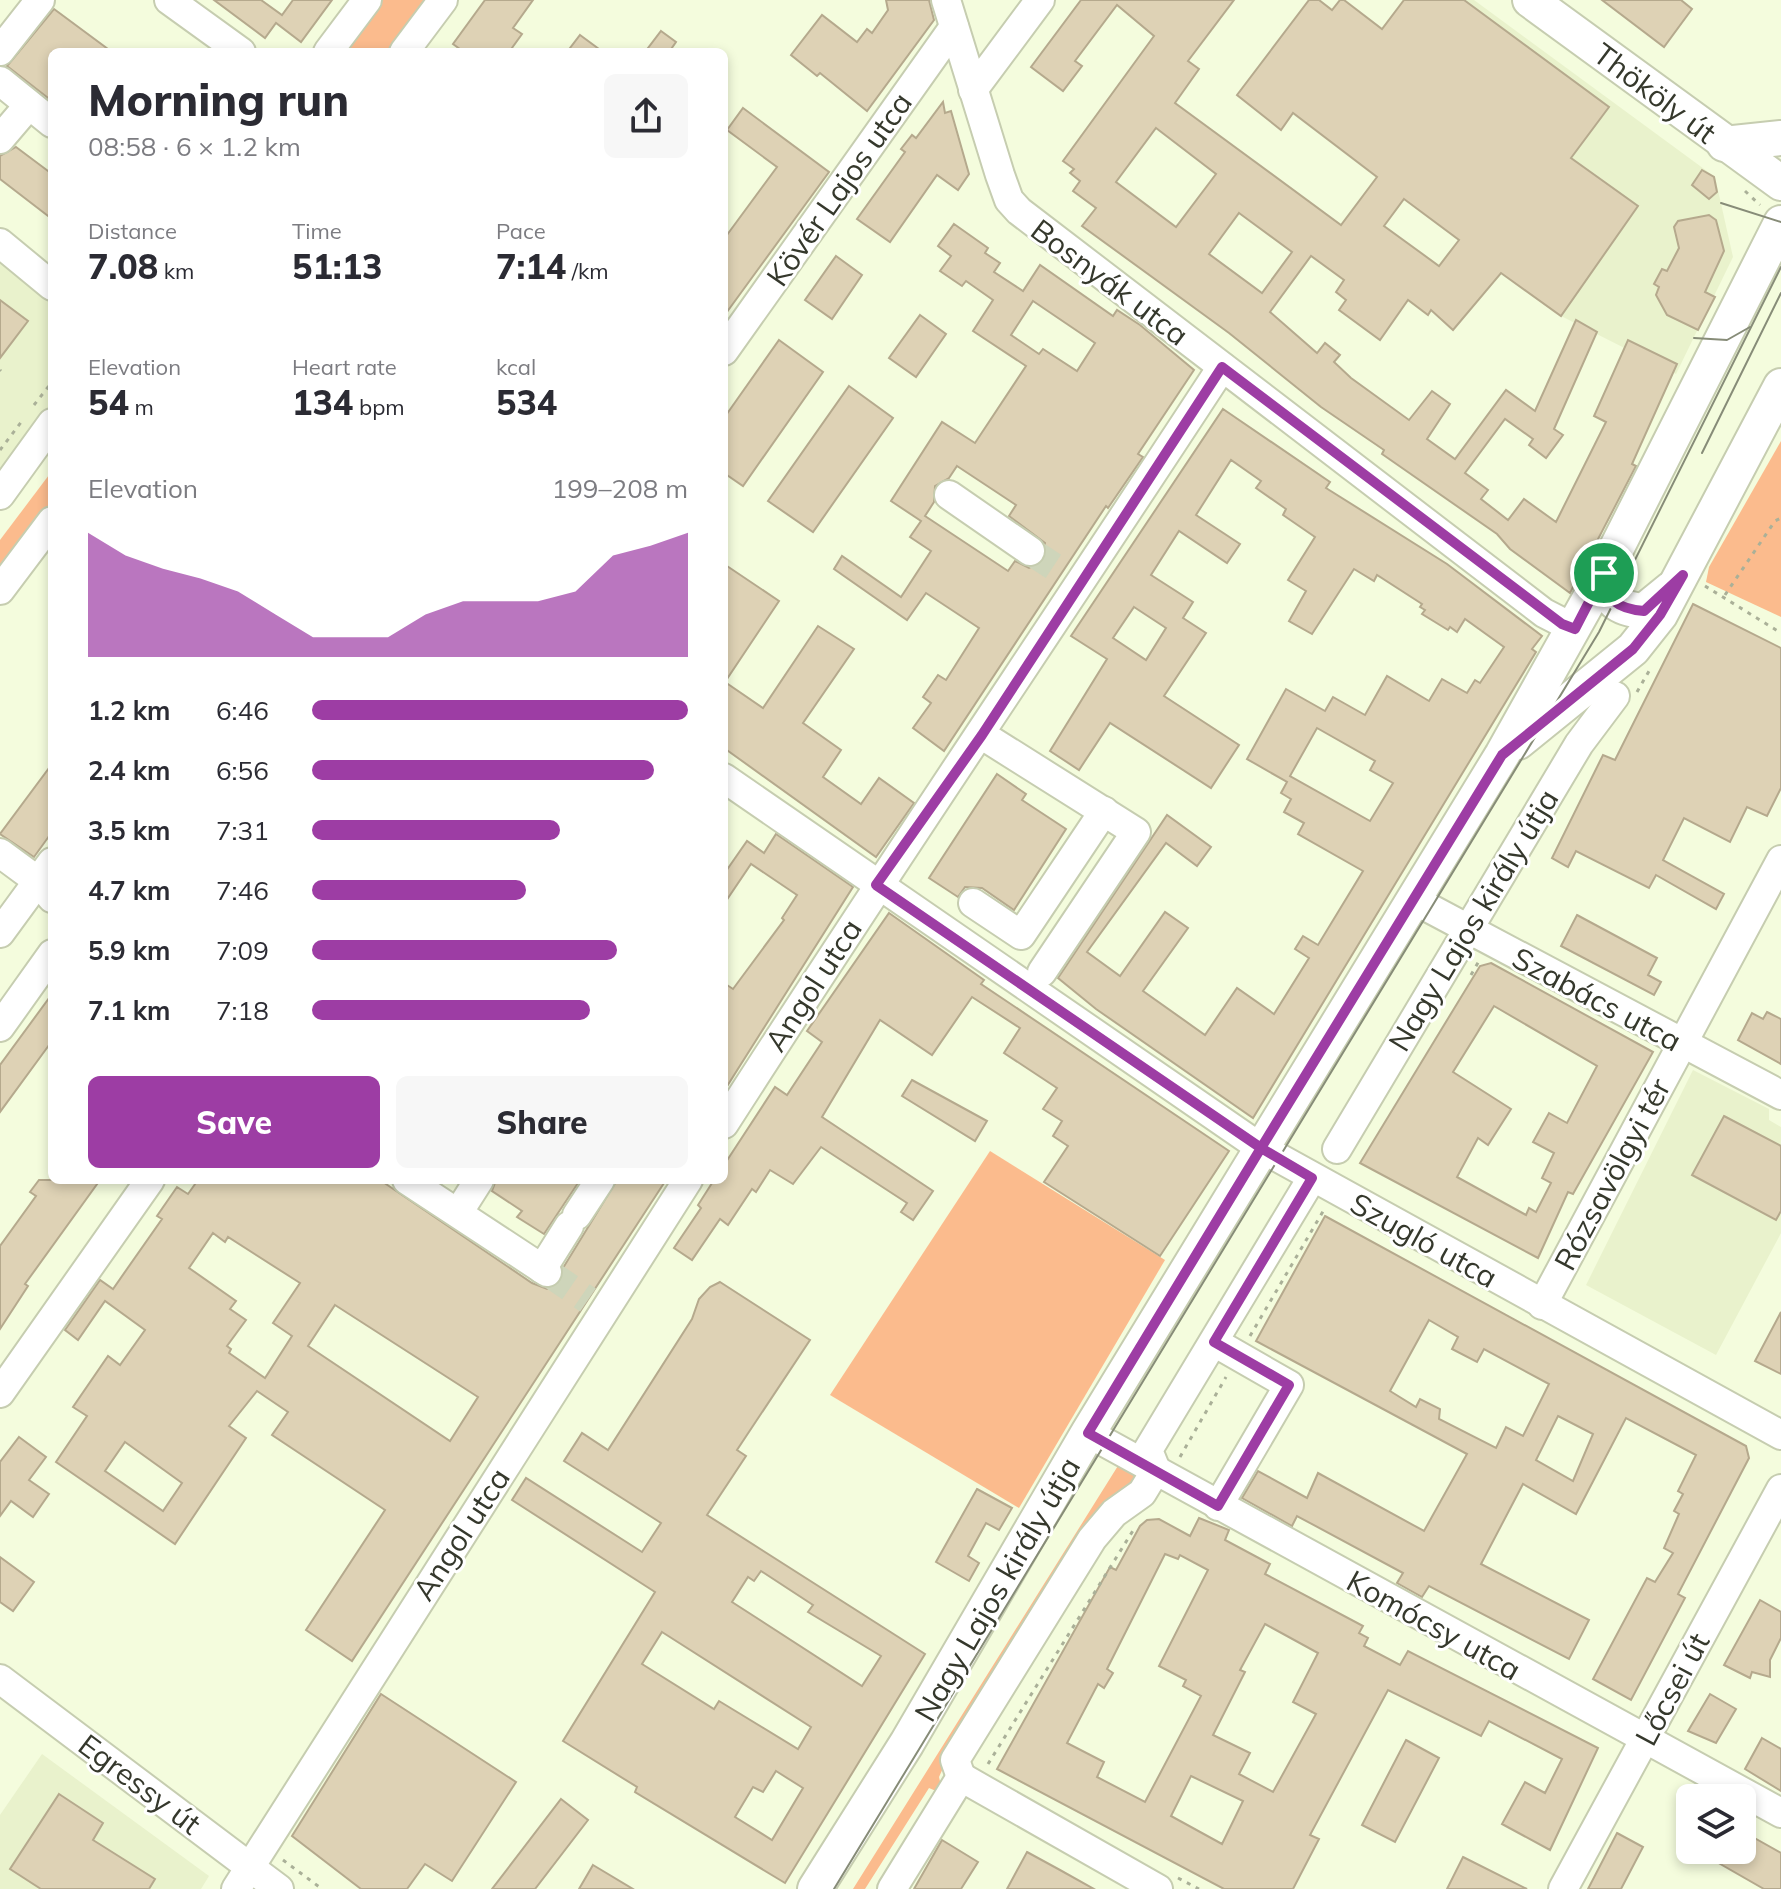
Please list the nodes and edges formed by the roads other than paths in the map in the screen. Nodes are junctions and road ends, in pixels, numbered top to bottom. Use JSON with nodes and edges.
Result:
{"nodes":[{"id":1,"x":40,"y":0,"type":"edge"},
{"id":2,"x":169,"y":0,"type":"edge"},
{"id":3,"x":367,"y":0,"type":"edge"},
{"id":4,"x":443,"y":0,"type":"edge"},
{"id":5,"x":1040,"y":0,"type":"edge"},
{"id":6,"x":1530,"y":0,"type":"edge"},
{"id":7,"x":950,"y":14,"type":"edge"},
{"id":8,"x":235,"y":48,"type":"edge"},
{"id":9,"x":331,"y":48,"type":"edge"},
{"id":10,"x":407,"y":48,"type":"edge"},
{"id":11,"x":0,"y":51,"type":"edge"},
{"id":12,"x":0,"y":81,"type":"edge"},
{"id":13,"x":973,"y":90,"type":"junction"},
{"id":14,"x":29,"y":105,"type":"junction"},
{"id":15,"x":48,"y":120,"type":"edge"},
{"id":16,"x":1781,"y":138,"type":"edge"},
{"id":17,"x":0,"y":139,"type":"edge"},
{"id":18,"x":1724,"y":144,"type":"junction"},
{"id":19,"x":1781,"y":183,"type":"edge"},
{"id":20,"x":1781,"y":223,"type":"edge"},
{"id":21,"x":0,"y":243,"type":"edge"},
{"id":22,"x":48,"y":283,"type":"edge"},
{"id":23,"x":728,"y":345,"type":"edge"},
{"id":24,"x":1222,"y":367,"type":"junction"},
{"id":25,"x":1781,"y":386,"type":"edge"},
{"id":26,"x":48,"y":429,"type":"edge"},
{"id":27,"x":0,"y":495,"type":"edge"},
{"id":28,"x":949,"y":495,"type":"dead end"},
{"id":29,"x":48,"y":526,"type":"edge"},
{"id":30,"x":1030,"y":551,"type":"tunnel mouth"},
{"id":31,"x":1604,"y":573,"type":"junction"},
{"id":32,"x":1683,"y":575,"type":"junction"},
{"id":33,"x":0,"y":590,"type":"edge"},
{"id":34,"x":1644,"y":611,"type":"junction"},
{"id":35,"x":1575,"y":629,"type":"junction"},
{"id":36,"x":1615,"y":696,"type":"dead end"},
{"id":37,"x":982,"y":735,"type":"junction"},
{"id":38,"x":1502,"y":755,"type":"junction"},
{"id":39,"x":728,"y":781,"type":"edge"},
{"id":40,"x":1104,"y":811,"type":"junction"},
{"id":41,"x":0,"y":853,"type":"edge"},
{"id":42,"x":1781,"y":861,"type":"edge"},
{"id":43,"x":47,"y":880,"type":"edge"},
{"id":44,"x":876,"y":885,"type":"junction"},
{"id":45,"x":1414,"y":900,"type":"junction"},
{"id":46,"x":973,"y":903,"type":"dead end"},
{"id":47,"x":1466,"y":930,"type":"junction"},
{"id":48,"x":0,"y":933,"type":"edge"},
{"id":49,"x":48,"y":960,"type":"edge"},
{"id":50,"x":1042,"y":972,"type":"dead end"},
{"id":51,"x":0,"y":1027,"type":"edge"},
{"id":52,"x":1681,"y":1043,"type":"junction"},
{"id":53,"x":1781,"y":1095,"type":"edge"},
{"id":54,"x":728,"y":1118,"type":"edge"},
{"id":55,"x":1261,"y":1148,"type":"junction"},
{"id":56,"x":1337,"y":1149,"type":"dead end"},
{"id":57,"x":147,"y":1184,"type":"edge"},
{"id":58,"x":413,"y":1184,"type":"edge"},
{"id":59,"x":476,"y":1184,"type":"edge"},
{"id":60,"x":597,"y":1184,"type":"edge"},
{"id":61,"x":685,"y":1184,"type":"edge"},
{"id":62,"x":1313,"y":1194,"type":"junction"},
{"id":63,"x":458,"y":1213,"type":"junction"},
{"id":64,"x":1542,"y":1305,"type":"junction"},
{"id":65,"x":1214,"y":1342,"type":"junction"},
{"id":66,"x":0,"y":1393,"type":"edge"},
{"id":67,"x":1088,"y":1433,"type":"junction"},
{"id":68,"x":1781,"y":1435,"type":"edge"},
{"id":69,"x":1156,"y":1470,"type":"junction"},
{"id":70,"x":1781,"y":1489,"type":"edge"},
{"id":71,"x":1218,"y":1506,"type":"junction"},
{"id":72,"x":0,"y":1679,"type":"edge"},
{"id":73,"x":1644,"y":1739,"type":"junction"},
{"id":74,"x":972,"y":1775,"type":"junction"},
{"id":75,"x":1781,"y":1813,"type":"edge"},
{"id":76,"x":242,"y":1877,"type":"edge"},
{"id":77,"x":279,"y":1889,"type":"edge"},
{"id":78,"x":815,"y":1889,"type":"edge"},
{"id":79,"x":892,"y":1889,"type":"edge"},
{"id":80,"x":1158,"y":1889,"type":"edge"},
{"id":81,"x":1563,"y":1889,"type":"edge"}],
"edges":[{"from":1,"to":11,"type":"street"},
{"from":2,"to":8,"type":"street"},
{"from":3,"to":9,"type":"street"},
{"from":4,"to":10,"type":"street"},
{"from":5,"to":13,"type":"street"},
{"from":6,"to":18,"type":"main road","name":"Thököly út"},
{"from":7,"to":13,"type":"street","name":"Bosnyák utca"},
{"from":7,"to":23,"type":"street","name":"Kövér Lajos utca"},
{"from":12,"to":14,"type":"street"},
{"from":13,"to":24,"type":"street","name":"Bosnyák utca"},
{"from":14,"to":15,"type":"street"},
{"from":14,"to":17,"type":"street"},
{"from":16,"to":18,"type":"main road"},
{"from":18,"to":19,"type":"main road","name":"Thököly út"},
{"from":20,"to":31,"type":"main road","name":"Nagy Lajos király útja"},
{"from":21,"to":22,"type":"street"},
{"from":24,"to":35,"type":"street","name":"Bosnyák utca"},
{"from":24,"to":37,"type":"street","name":"Angol utca"},
{"from":25,"to":32,"type":"main road","name":"Nagy Lajos király útja"},
{"from":26,"to":27,"type":"street"},
{"from":28,"to":30,"type":"street"},
{"from":29,"to":33,"type":"street"},
{"from":31,"to":34,"type":"main road"},
{"from":31,"to":35,"type":"main road","name":"Nagy Lajos király útja"},
{"from":32,"to":34,"type":"main road"},
{"from":32,"to":38,"type":"main road","name":"Nagy Lajos király útja"},
{"from":34,"to":35,"type":"main road"},
{"from":35,"to":38,"type":"main road","name":"Nagy Lajos király útja"},
{"from":36,"to":47,"type":"street","name":"Nagy Lajos király útja"},
{"from":37,"to":40,"type":"street"},
{"from":37,"to":44,"type":"street","name":"Angol utca"},
{"from":38,"to":45,"type":"main road","name":"Nagy Lajos király útja"},
{"from":39,"to":44,"type":"street","name":"Szugló utca"},
{"from":40,"to":46,"type":"street"},
{"from":40,"to":50,"type":"street"},
{"from":41,"to":43,"type":"street"},
{"from":42,"to":52,"type":"street","name":"Rózsavölgyi tér"},
{"from":43,"to":48,"type":"street"},
{"from":44,"to":54,"type":"street","name":"Angol utca"},
{"from":44,"to":55,"type":"street","name":"Szugló utca"},
{"from":45,"to":47,"type":"street","name":"Szabács utca"},
{"from":45,"to":55,"type":"main road","name":"Nagy Lajos király útja"},
{"from":47,"to":52,"type":"street","name":"Szabács utca"},
{"from":47,"to":56,"type":"street","name":"Nagy Lajos király útja"},
{"from":49,"to":51,"type":"street"},
{"from":52,"to":53,"type":"street","name":"Szabács utca"},
{"from":52,"to":64,"type":"street","name":"Rózsavölgyi tér"},
{"from":55,"to":62,"type":"street","name":"Szugló utca"},
{"from":55,"to":67,"type":"main road","name":"Nagy Lajos király útja"},
{"from":57,"to":66,"type":"street"},
{"from":58,"to":63,"type":"street"},
{"from":59,"to":63,"type":"street"},
{"from":60,"to":63,"type":"street"},
{"from":61,"to":76,"type":"street","name":"Angol utca"},
{"from":62,"to":64,"type":"street","name":"Szugló utca"},
{"from":62,"to":65,"type":"street"},
{"from":64,"to":68,"type":"street","name":"Szugló utca"},
{"from":65,"to":69,"type":"street"},
{"from":65,"to":71,"type":"street"},
{"from":67,"to":69,"type":"street","name":"Komócsy utca"},
{"from":67,"to":78,"type":"main road","name":"Nagy Lajos király útja"},
{"from":69,"to":71,"type":"street","name":"Komócsy utca"},
{"from":69,"to":74,"type":"street","name":"Nagy Lajos király útja"},
{"from":70,"to":73,"type":"street","name":"Lőcsei út"},
{"from":71,"to":73,"type":"street","name":"Komócsy utca"},
{"from":72,"to":76,"type":"street","name":"Egressy út"},
{"from":73,"to":75,"type":"street","name":"Komócsy utca"},
{"from":73,"to":81,"type":"street","name":"Lőcsei út"},
{"from":74,"to":79,"type":"street","name":"Nagy Lajos király útja"},
{"from":74,"to":80,"type":"street"},
{"from":76,"to":77,"type":"street","name":"Egressy út"}]}
